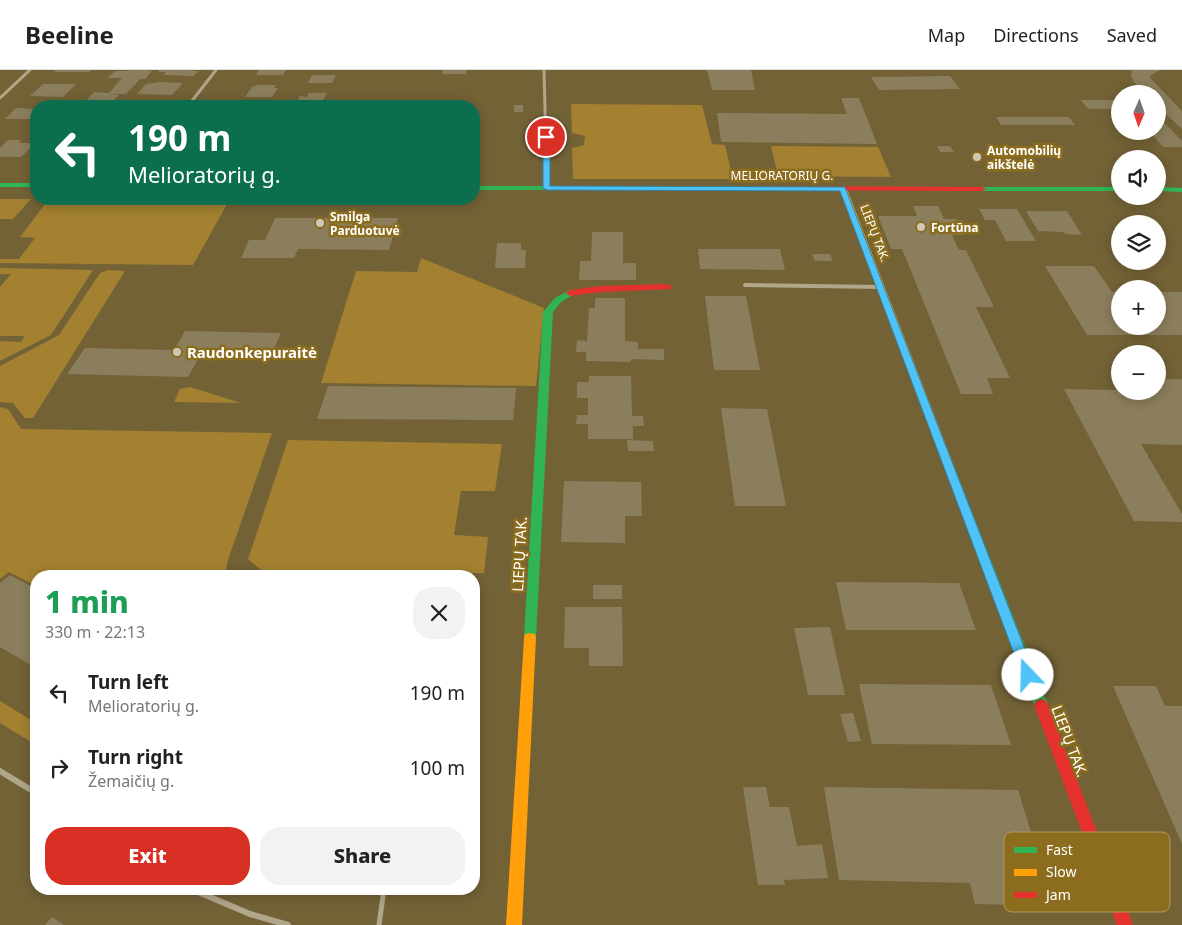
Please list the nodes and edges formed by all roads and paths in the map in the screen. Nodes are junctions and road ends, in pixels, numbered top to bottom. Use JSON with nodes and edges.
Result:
{"nodes":[{"id":1,"x":30,"y":70,"type":"edge"},
{"id":2,"x":216,"y":70,"type":"edge"},
{"id":3,"x":544,"y":70,"type":"edge"},
{"id":4,"x":0,"y":98,"type":"edge"},
{"id":5,"x":193,"y":100,"type":"edge"},
{"id":6,"x":0,"y":185,"type":"edge"},
{"id":7,"x":30,"y":185,"type":"edge"},
{"id":8,"x":480,"y":188,"type":"edge"},
{"id":9,"x":547,"y":188,"type":"junction"},
{"id":10,"x":843,"y":188,"type":"junction"},
{"id":11,"x":1111,"y":189,"type":"edge"},
{"id":12,"x":1166,"y":190,"type":"edge"},
{"id":13,"x":1182,"y":190,"type":"edge"},
{"id":14,"x":745,"y":285,"type":"dead end"},
{"id":15,"x":668,"y":287,"type":"dead end"},
{"id":16,"x":881,"y":287,"type":"junction"},
{"id":17,"x":0,"y":771,"type":"edge"},
{"id":18,"x":30,"y":789,"type":"edge"},
{"id":19,"x":1089,"y":832,"type":"edge"},
{"id":20,"x":204,"y":895,"type":"edge"},
{"id":21,"x":383,"y":895,"type":"edge"},
{"id":22,"x":1120,"y":912,"type":"edge"},
{"id":23,"x":288,"y":925,"type":"edge"},
{"id":24,"x":378,"y":925,"type":"edge"},
{"id":25,"x":514,"y":925,"type":"edge"},
{"id":26,"x":1125,"y":925,"type":"edge"}],
"edges":[{"from":1,"to":4,"type":"street"},
{"from":2,"to":5,"type":"street"},
{"from":3,"to":9,"type":"street"},
{"from":6,"to":7,"type":"street"},
{"from":8,"to":9,"type":"street","name":"MELIORATORIŲ G."},
{"from":9,"to":10,"type":"street","name":"MELIORATORIŲ G."},
{"from":10,"to":11,"type":"street","name":"MELIORATORIŲ G."},
{"from":10,"to":16,"type":"street","name":"LIEPŲ TAK."},
{"from":12,"to":13,"type":"street"},
{"from":14,"to":16,"type":"street"},
{"from":15,"to":25,"type":"street","name":"LIEPŲ TAK."},
{"from":16,"to":19,"type":"street","name":"LIEPŲ TAK."},
{"from":17,"to":18,"type":"street"},
{"from":20,"to":23,"type":"street"},
{"from":21,"to":24,"type":"lane"},
{"from":22,"to":26,"type":"street","name":"LIEPŲ TAK."}]}
